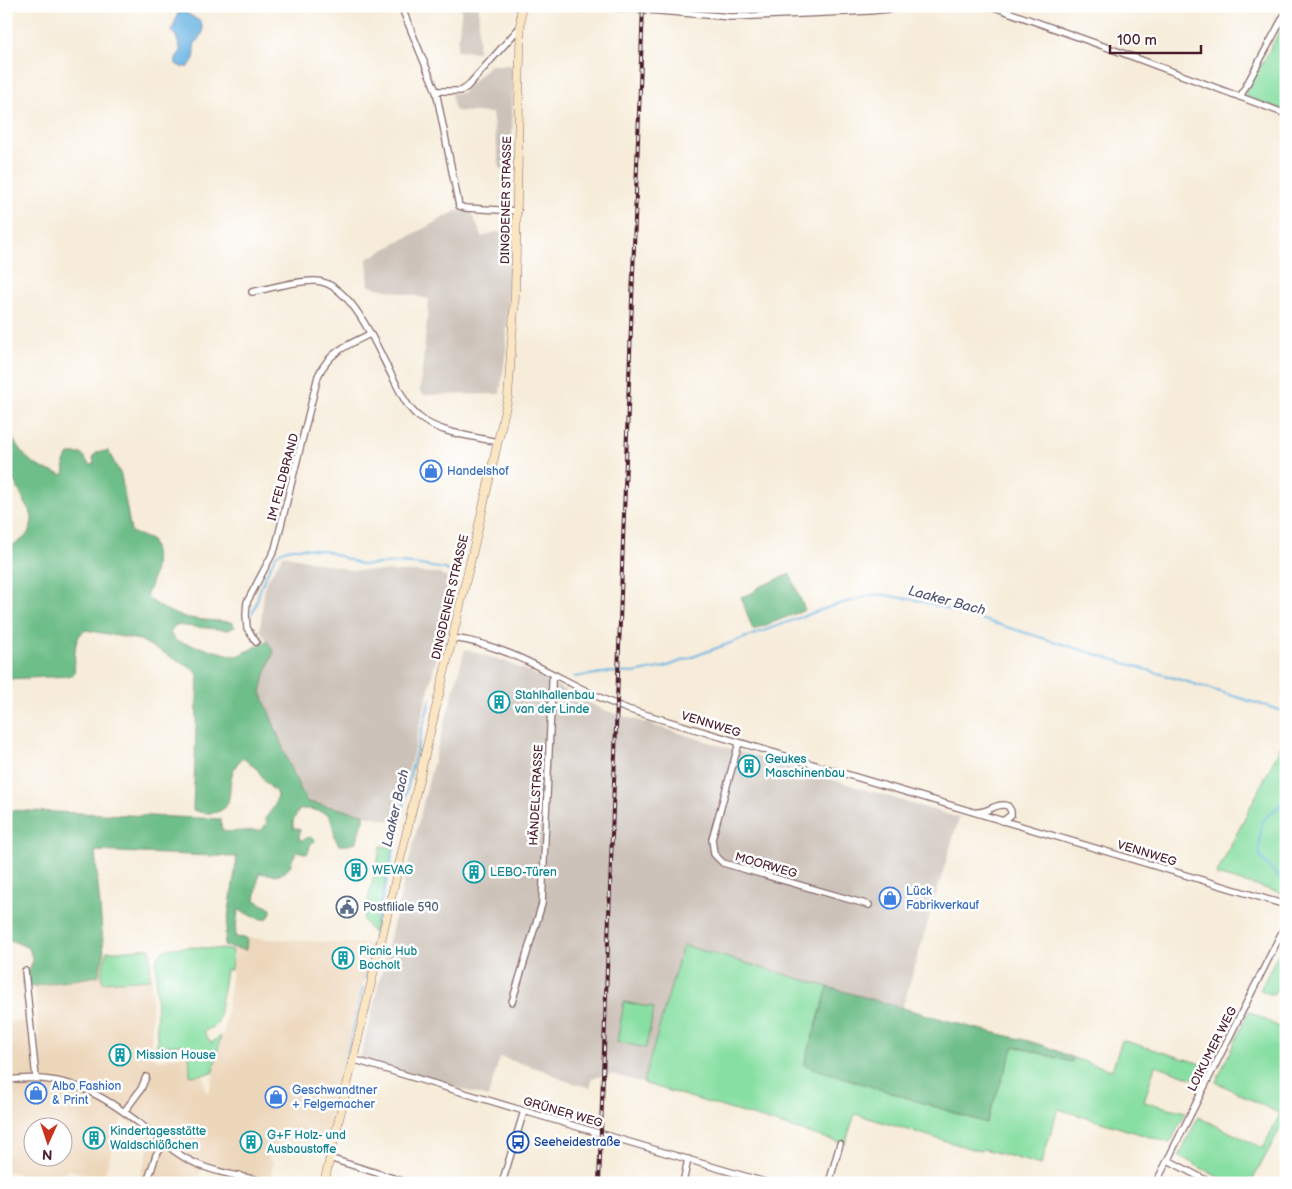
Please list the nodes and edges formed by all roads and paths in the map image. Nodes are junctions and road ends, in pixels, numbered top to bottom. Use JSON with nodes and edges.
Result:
{"nodes":[{"id":1,"x":401,"y":6,"type":"edge"},
{"id":2,"x":521,"y":6,"type":"edge"},
{"id":3,"x":570,"y":6,"type":"edge"},
{"id":4,"x":599,"y":6,"type":"edge"},
{"id":5,"x":921,"y":6,"type":"edge"},
{"id":6,"x":986,"y":6,"type":"edge"},
{"id":7,"x":1286,"y":12,"type":"edge"},
{"id":8,"x":521,"y":26,"type":"junction"},
{"id":9,"x":436,"y":91,"type":"junction"},
{"id":10,"x":1240,"y":96,"type":"junction"},
{"id":11,"x":1286,"y":114,"type":"edge"},
{"id":12,"x":518,"y":211,"type":"junction"},
{"id":13,"x":252,"y":292,"type":"dead end"},
{"id":14,"x":370,"y":334,"type":"junction"},
{"id":15,"x":498,"y":442,"type":"junction"},
{"id":16,"x":452,"y":638,"type":"junction"},
{"id":17,"x":256,"y":642,"type":"dead end"},
{"id":18,"x":555,"y":675,"type":"junction"},
{"id":19,"x":739,"y":743,"type":"junction"},
{"id":20,"x":972,"y":812,"type":"junction"},
{"id":21,"x":1002,"y":821,"type":"junction"},
{"id":22,"x":1286,"y":905,"type":"edge"},
{"id":23,"x":869,"y":906,"type":"dead end"},
{"id":24,"x":1286,"y":924,"type":"edge"},
{"id":25,"x":24,"y":971,"type":"dead end"},
{"id":26,"x":512,"y":1002,"type":"dead end"},
{"id":27,"x":352,"y":1059,"type":"junction"},
{"id":28,"x":146,"y":1077,"type":"dead end"},
{"id":29,"x":36,"y":1078,"type":"junction"},
{"id":30,"x":6,"y":1080,"type":"edge"},
{"id":31,"x":524,"y":1111,"type":"junction"},
{"id":32,"x":124,"y":1112,"type":"junction"},
{"id":33,"x":165,"y":1144,"type":"junction"},
{"id":34,"x":840,"y":1144,"type":"dead end"},
{"id":35,"x":329,"y":1158,"type":"junction"},
{"id":36,"x":688,"y":1159,"type":"junction"},
{"id":37,"x":1168,"y":1160,"type":"junction"},
{"id":38,"x":238,"y":1175,"type":"junction"},
{"id":39,"x":147,"y":1183,"type":"edge"},
{"id":40,"x":237,"y":1183,"type":"edge"},
{"id":41,"x":272,"y":1183,"type":"edge"},
{"id":42,"x":324,"y":1183,"type":"edge"},
{"id":43,"x":409,"y":1183,"type":"edge"},
{"id":44,"x":502,"y":1183,"type":"edge"},
{"id":45,"x":683,"y":1183,"type":"edge"},
{"id":46,"x":768,"y":1183,"type":"edge"},
{"id":47,"x":829,"y":1183,"type":"edge"},
{"id":48,"x":1156,"y":1183,"type":"edge"},
{"id":49,"x":1211,"y":1183,"type":"edge"}],
"edges":[{"from":1,"to":9,"type":"street"},
{"from":2,"to":3,"type":"street"},
{"from":2,"to":8,"type":"main road","name":"DINGDENER STRASSE"},
{"from":4,"to":5,"type":"street"},
{"from":6,"to":10,"type":"street"},
{"from":7,"to":10,"type":"street"},
{"from":8,"to":9,"type":"street"},
{"from":8,"to":12,"type":"main road","name":"DINGDENER STRASSE"},
{"from":9,"to":12,"type":"street"},
{"from":10,"to":11,"type":"street"},
{"from":12,"to":15,"type":"main road","name":"DINGDENER STRASSE"},
{"from":13,"to":14,"type":"street"},
{"from":14,"to":15,"type":"street"},
{"from":14,"to":17,"type":"street","name":"IM FELDBRAND"},
{"from":15,"to":16,"type":"main road","name":"DINGDENER STRASSE"},
{"from":16,"to":18,"type":"street","name":"VENNWEG"},
{"from":16,"to":27,"type":"main road","name":"DINGDENER STRASSE"},
{"from":18,"to":19,"type":"street","name":"VENNWEG"},
{"from":18,"to":26,"type":"street","name":"HÄNDELSTRASSE"},
{"from":19,"to":20,"type":"street","name":"VENNWEG"},
{"from":19,"to":23,"type":"street","name":"MOORWEG"},
{"from":20,"to":21,"type":"street","name":"VENNWEG"},
{"from":20,"to":21,"type":"street","name":"VENNWEG"},
{"from":21,"to":22,"type":"street","name":"VENNWEG"},
{"from":24,"to":37,"type":"street","name":"LOIKUMER WEG"},
{"from":25,"to":29,"type":"street"},
{"from":27,"to":31,"type":"street","name":"GRÜNER WEG"},
{"from":27,"to":35,"type":"main road","name":"DINGDENER STRASSE"},
{"from":28,"to":32,"type":"street"},
{"from":29,"to":30,"type":"street"},
{"from":29,"to":32,"type":"street"},
{"from":31,"to":36,"type":"street","name":"GRÜNER WEG"},
{"from":31,"to":44,"type":"street"},
{"from":32,"to":33,"type":"street"},
{"from":33,"to":38,"type":"street"},
{"from":33,"to":39,"type":"street"},
{"from":34,"to":47,"type":"street"},
{"from":35,"to":42,"type":"main road","name":"DINGDENER STRASSE"},
{"from":35,"to":43,"type":"street"},
{"from":36,"to":45,"type":"street"},
{"from":36,"to":46,"type":"street","name":"GRÜNER WEG"},
{"from":37,"to":48,"type":"street","name":"LOIKUMER WEG"},
{"from":37,"to":49,"type":"street"},
{"from":38,"to":40,"type":"street"},
{"from":38,"to":41,"type":"street"}]}
